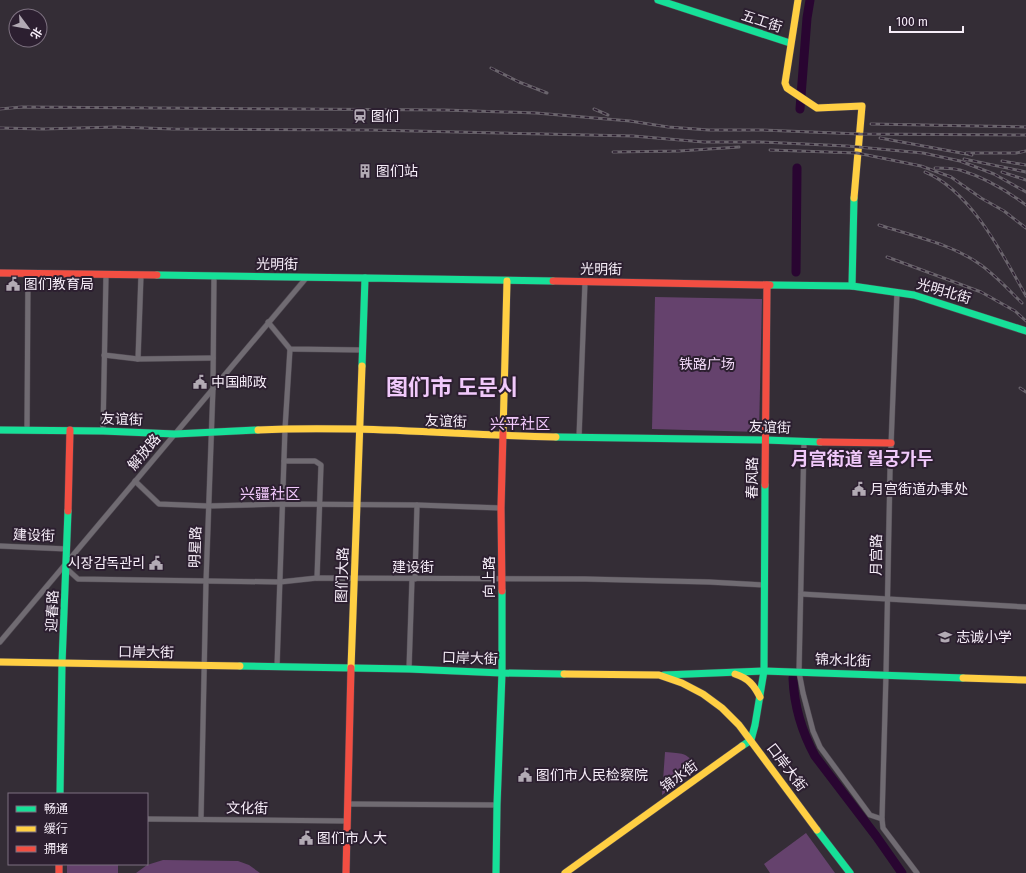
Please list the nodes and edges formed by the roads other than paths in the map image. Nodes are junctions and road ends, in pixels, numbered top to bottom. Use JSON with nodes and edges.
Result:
{"nodes":[{"id":1,"x":658,"y":0,"type":"edge"},
{"id":2,"x":798,"y":0,"type":"edge"},
{"id":3,"x":790,"y":44,"type":"junction"},
{"id":4,"x":0,"y":273,"type":"edge"},
{"id":5,"x":28,"y":274,"type":"junction"},
{"id":6,"x":106,"y":275,"type":"junction"},
{"id":7,"x":141,"y":275,"type":"junction"},
{"id":8,"x":214,"y":276,"type":"junction"},
{"id":9,"x":307,"y":277,"type":"junction"},
{"id":10,"x":365,"y":278,"type":"junction"},
{"id":11,"x":507,"y":280,"type":"junction"},
{"id":12,"x":584,"y":282,"type":"junction"},
{"id":13,"x":767,"y":285,"type":"junction"},
{"id":14,"x":852,"y":286,"type":"junction"},
{"id":15,"x":897,"y":292,"type":"junction"},
{"id":16,"x":268,"y":322,"type":"junction"},
{"id":17,"x":1026,"y":331,"type":"edge"},
{"id":18,"x":290,"y":349,"type":"junction"},
{"id":19,"x":362,"y":350,"type":"junction"},
{"id":20,"x":104,"y":355,"type":"junction"},
{"id":21,"x":213,"y":358,"type":"junction"},
{"id":22,"x":138,"y":359,"type":"junction"},
{"id":23,"x":213,"y":388,"type":"junction"},
{"id":24,"x":285,"y":429,"type":"junction"},
{"id":25,"x":0,"y":430,"type":"edge"},
{"id":26,"x":27,"y":430,"type":"junction"},
{"id":27,"x":70,"y":430,"type":"junction"},
{"id":28,"x":360,"y":430,"type":"junction"},
{"id":29,"x":103,"y":431,"type":"junction"},
{"id":30,"x":175,"y":434,"type":"junction"},
{"id":31,"x":211,"y":434,"type":"junction"},
{"id":32,"x":502,"y":436,"type":"junction"},
{"id":33,"x":579,"y":437,"type":"junction"},
{"id":34,"x":765,"y":440,"type":"junction"},
{"id":35,"x":804,"y":442,"type":"junction"},
{"id":36,"x":891,"y":443,"type":"junction"},
{"id":37,"x":284,"y":461,"type":"junction"},
{"id":38,"x":135,"y":482,"type":"junction"},
{"id":39,"x":282,"y":504,"type":"junction"},
{"id":40,"x":320,"y":504,"type":"junction"},
{"id":41,"x":357,"y":504,"type":"junction"},
{"id":42,"x":417,"y":505,"type":"junction"},
{"id":43,"x":208,"y":506,"type":"junction"},
{"id":44,"x":502,"y":508,"type":"junction"},
{"id":45,"x":0,"y":546,"type":"edge"},
{"id":46,"x":67,"y":549,"type":"junction"},
{"id":47,"x":67,"y":561,"type":"junction"},
{"id":48,"x":67,"y":569,"type":"junction"},
{"id":49,"x":318,"y":578,"type":"junction"},
{"id":50,"x":354,"y":578,"type":"junction"},
{"id":51,"x":413,"y":579,"type":"junction"},
{"id":52,"x":502,"y":580,"type":"junction"},
{"id":53,"x":206,"y":582,"type":"junction"},
{"id":54,"x":280,"y":582,"type":"junction"},
{"id":55,"x":764,"y":585,"type":"junction"},
{"id":56,"x":802,"y":594,"type":"junction"},
{"id":57,"x":887,"y":600,"type":"junction"},
{"id":58,"x":1026,"y":607,"type":"edge"},
{"id":59,"x":0,"y":642,"type":"edge"},
{"id":60,"x":0,"y":662,"type":"edge"},
{"id":61,"x":62,"y":663,"type":"junction"},
{"id":62,"x":204,"y":665,"type":"junction"},
{"id":63,"x":277,"y":666,"type":"junction"},
{"id":64,"x":351,"y":668,"type":"junction"},
{"id":65,"x":409,"y":669,"type":"junction"},
{"id":66,"x":764,"y":671,"type":"junction"},
{"id":67,"x":727,"y":672,"type":"junction"},
{"id":68,"x":799,"y":672,"type":"junction"},
{"id":69,"x":502,"y":673,"type":"junction"},
{"id":70,"x":659,"y":675,"type":"junction"},
{"id":71,"x":886,"y":675,"type":"junction"},
{"id":72,"x":1026,"y":680,"type":"edge"},
{"id":73,"x":760,"y":697,"type":"junction"},
{"id":74,"x":751,"y":740,"type":"junction"},
{"id":75,"x":60,"y":793,"type":"edge"},
{"id":76,"x":348,"y":804,"type":"junction"},
{"id":77,"x":497,"y":805,"type":"junction"},
{"id":78,"x":148,"y":819,"type":"edge"},
{"id":79,"x":882,"y":819,"type":"junction"},
{"id":80,"x":201,"y":820,"type":"junction"},
{"id":81,"x":347,"y":821,"type":"junction"},
{"id":82,"x":346,"y":873,"type":"edge"},
{"id":83,"x":496,"y":873,"type":"edge"},
{"id":84,"x":565,"y":873,"type":"edge"},
{"id":85,"x":850,"y":873,"type":"edge"},
{"id":86,"x":917,"y":873,"type":"edge"}],
"edges":[{"from":1,"to":3,"type":"main road","name":"五工街"},
{"from":2,"to":3,"type":"main road"},
{"from":3,"to":14,"type":"main road"},
{"from":4,"to":5,"type":"main road","name":"光明街"},
{"from":5,"to":6,"type":"main road","name":"光明街"},
{"from":5,"to":26,"type":"street"},
{"from":6,"to":7,"type":"main road","name":"光明街"},
{"from":6,"to":20,"type":"street"},
{"from":7,"to":8,"type":"main road","name":"光明街"},
{"from":7,"to":22,"type":"street"},
{"from":8,"to":9,"type":"main road","name":"光明街"},
{"from":8,"to":21,"type":"street","name":"明星路"},
{"from":9,"to":10,"type":"main road","name":"光明街"},
{"from":9,"to":16,"type":"street","name":"解放路"},
{"from":10,"to":11,"type":"main road","name":"光明街"},
{"from":10,"to":19,"type":"main road","name":"图们大路"},
{"from":11,"to":12,"type":"main road","name":"光明街"},
{"from":11,"to":32,"type":"main road","name":"向上路"},
{"from":12,"to":13,"type":"main road","name":"光明街"},
{"from":12,"to":33,"type":"street"},
{"from":13,"to":14,"type":"main road","name":"光明街"},
{"from":13,"to":34,"type":"main road","name":"春风路"},
{"from":14,"to":15,"type":"main road","name":"光明北街"},
{"from":15,"to":17,"type":"main road","name":"光明北街"},
{"from":15,"to":36,"type":"street","name":"月宫路"},
{"from":16,"to":18,"type":"street"},
{"from":16,"to":23,"type":"street","name":"解放路"},
{"from":18,"to":19,"type":"street"},
{"from":18,"to":24,"type":"street"},
{"from":19,"to":28,"type":"main road","name":"图们大路"},
{"from":20,"to":22,"type":"street"},
{"from":20,"to":29,"type":"street"},
{"from":21,"to":22,"type":"street"},
{"from":21,"to":23,"type":"street","name":"明星路"},
{"from":23,"to":30,"type":"street","name":"解放路"},
{"from":23,"to":31,"type":"street","name":"明星路"},
{"from":24,"to":28,"type":"main road","name":"友谊街"},
{"from":24,"to":31,"type":"main road","name":"友谊街"},
{"from":24,"to":37,"type":"street"},
{"from":25,"to":26,"type":"main road","name":"友谊街"},
{"from":26,"to":27,"type":"main road","name":"友谊街"},
{"from":27,"to":29,"type":"main road","name":"友谊街"},
{"from":27,"to":46,"type":"main road","name":"迎春路"},
{"from":28,"to":32,"type":"main road","name":"友谊街"},
{"from":28,"to":41,"type":"main road","name":"图们大路"},
{"from":29,"to":30,"type":"main road","name":"友谊街"},
{"from":30,"to":31,"type":"main road","name":"友谊街"},
{"from":30,"to":38,"type":"street","name":"解放路"},
{"from":31,"to":43,"type":"street","name":"明星路"},
{"from":32,"to":33,"type":"main road","name":"友谊街"},
{"from":32,"to":44,"type":"main road","name":"向上路"},
{"from":33,"to":34,"type":"main road","name":"友谊街"},
{"from":34,"to":35,"type":"main road","name":"友谊街"},
{"from":34,"to":55,"type":"main road","name":"春风路"},
{"from":35,"to":36,"type":"main road","name":"友谊街"},
{"from":35,"to":56,"type":"street"},
{"from":36,"to":57,"type":"street","name":"月宫路"},
{"from":37,"to":39,"type":"street"},
{"from":37,"to":40,"type":"street"},
{"from":38,"to":43,"type":"street"},
{"from":38,"to":47,"type":"street","name":"解放路"},
{"from":39,"to":40,"type":"street"},
{"from":39,"to":43,"type":"street"},
{"from":39,"to":54,"type":"street"},
{"from":40,"to":41,"type":"street"},
{"from":40,"to":49,"type":"street"},
{"from":41,"to":42,"type":"street"},
{"from":41,"to":50,"type":"main road","name":"图们大路"},
{"from":42,"to":44,"type":"street"},
{"from":42,"to":51,"type":"street"},
{"from":43,"to":53,"type":"street","name":"明星路"},
{"from":44,"to":52,"type":"main road","name":"向上路"},
{"from":45,"to":46,"type":"street","name":"建设街"},
{"from":46,"to":47,"type":"main road","name":"迎春路"},
{"from":47,"to":48,"type":"main road","name":"迎春路"},
{"from":47,"to":59,"type":"street","name":"解放路"},
{"from":48,"to":53,"type":"street","name":"建设街"},
{"from":48,"to":61,"type":"main road","name":"迎春路"},
{"from":49,"to":50,"type":"street","name":"建设街"},
{"from":49,"to":54,"type":"street","name":"建设街"},
{"from":50,"to":51,"type":"street","name":"建设街"},
{"from":50,"to":64,"type":"main road","name":"图们大路"},
{"from":51,"to":52,"type":"street","name":"建设街"},
{"from":51,"to":65,"type":"street"},
{"from":52,"to":55,"type":"street","name":"建设街"},
{"from":52,"to":69,"type":"main road","name":"向上路"},
{"from":53,"to":54,"type":"street","name":"建设街"},
{"from":53,"to":62,"type":"street","name":"明星路"},
{"from":54,"to":63,"type":"street"},
{"from":55,"to":66,"type":"main road","name":"春风路"},
{"from":56,"to":57,"type":"street"},
{"from":56,"to":68,"type":"street"},
{"from":57,"to":58,"type":"street"},
{"from":57,"to":71,"type":"street","name":"月宫路"},
{"from":60,"to":61,"type":"main road","name":"口岸大街"},
{"from":61,"to":62,"type":"main road","name":"口岸大街"},
{"from":61,"to":75,"type":"main road","name":"迎春路"},
{"from":62,"to":63,"type":"main road","name":"口岸大街"},
{"from":62,"to":80,"type":"street","name":"明星路"},
{"from":63,"to":64,"type":"main road","name":"口岸大街"},
{"from":64,"to":65,"type":"main road","name":"口岸大街"},
{"from":64,"to":76,"type":"main road","name":"图们大路"},
{"from":65,"to":69,"type":"main road","name":"口岸大街"},
{"from":66,"to":67,"type":"main road","name":"锦水北街"},
{"from":66,"to":68,"type":"main road","name":"锦水北街"},
{"from":66,"to":73,"type":"main road"},
{"from":67,"to":70,"type":"main road","name":"锦水北街"},
{"from":67,"to":73,"type":"main road"},
{"from":68,"to":71,"type":"main road","name":"锦水北街"},
{"from":68,"to":79,"type":"street"},
{"from":69,"to":70,"type":"main road","name":"口岸大街"},
{"from":69,"to":77,"type":"main road","name":"向上路"},
{"from":70,"to":74,"type":"main road","name":"口岸大街"},
{"from":71,"to":72,"type":"main road","name":"锦水北街"},
{"from":71,"to":79,"type":"street","name":"月宫路"},
{"from":73,"to":74,"type":"main road"},
{"from":74,"to":84,"type":"main road","name":"锦水街"},
{"from":74,"to":85,"type":"main road","name":"口岸大街"},
{"from":76,"to":77,"type":"street"},
{"from":76,"to":81,"type":"main road","name":"图们大路"},
{"from":77,"to":83,"type":"main road","name":"向上路"},
{"from":78,"to":80,"type":"street","name":"文化街"},
{"from":79,"to":86,"type":"street"},
{"from":80,"to":81,"type":"street","name":"文化街"},
{"from":81,"to":82,"type":"main road","name":"图们大路"}]}
